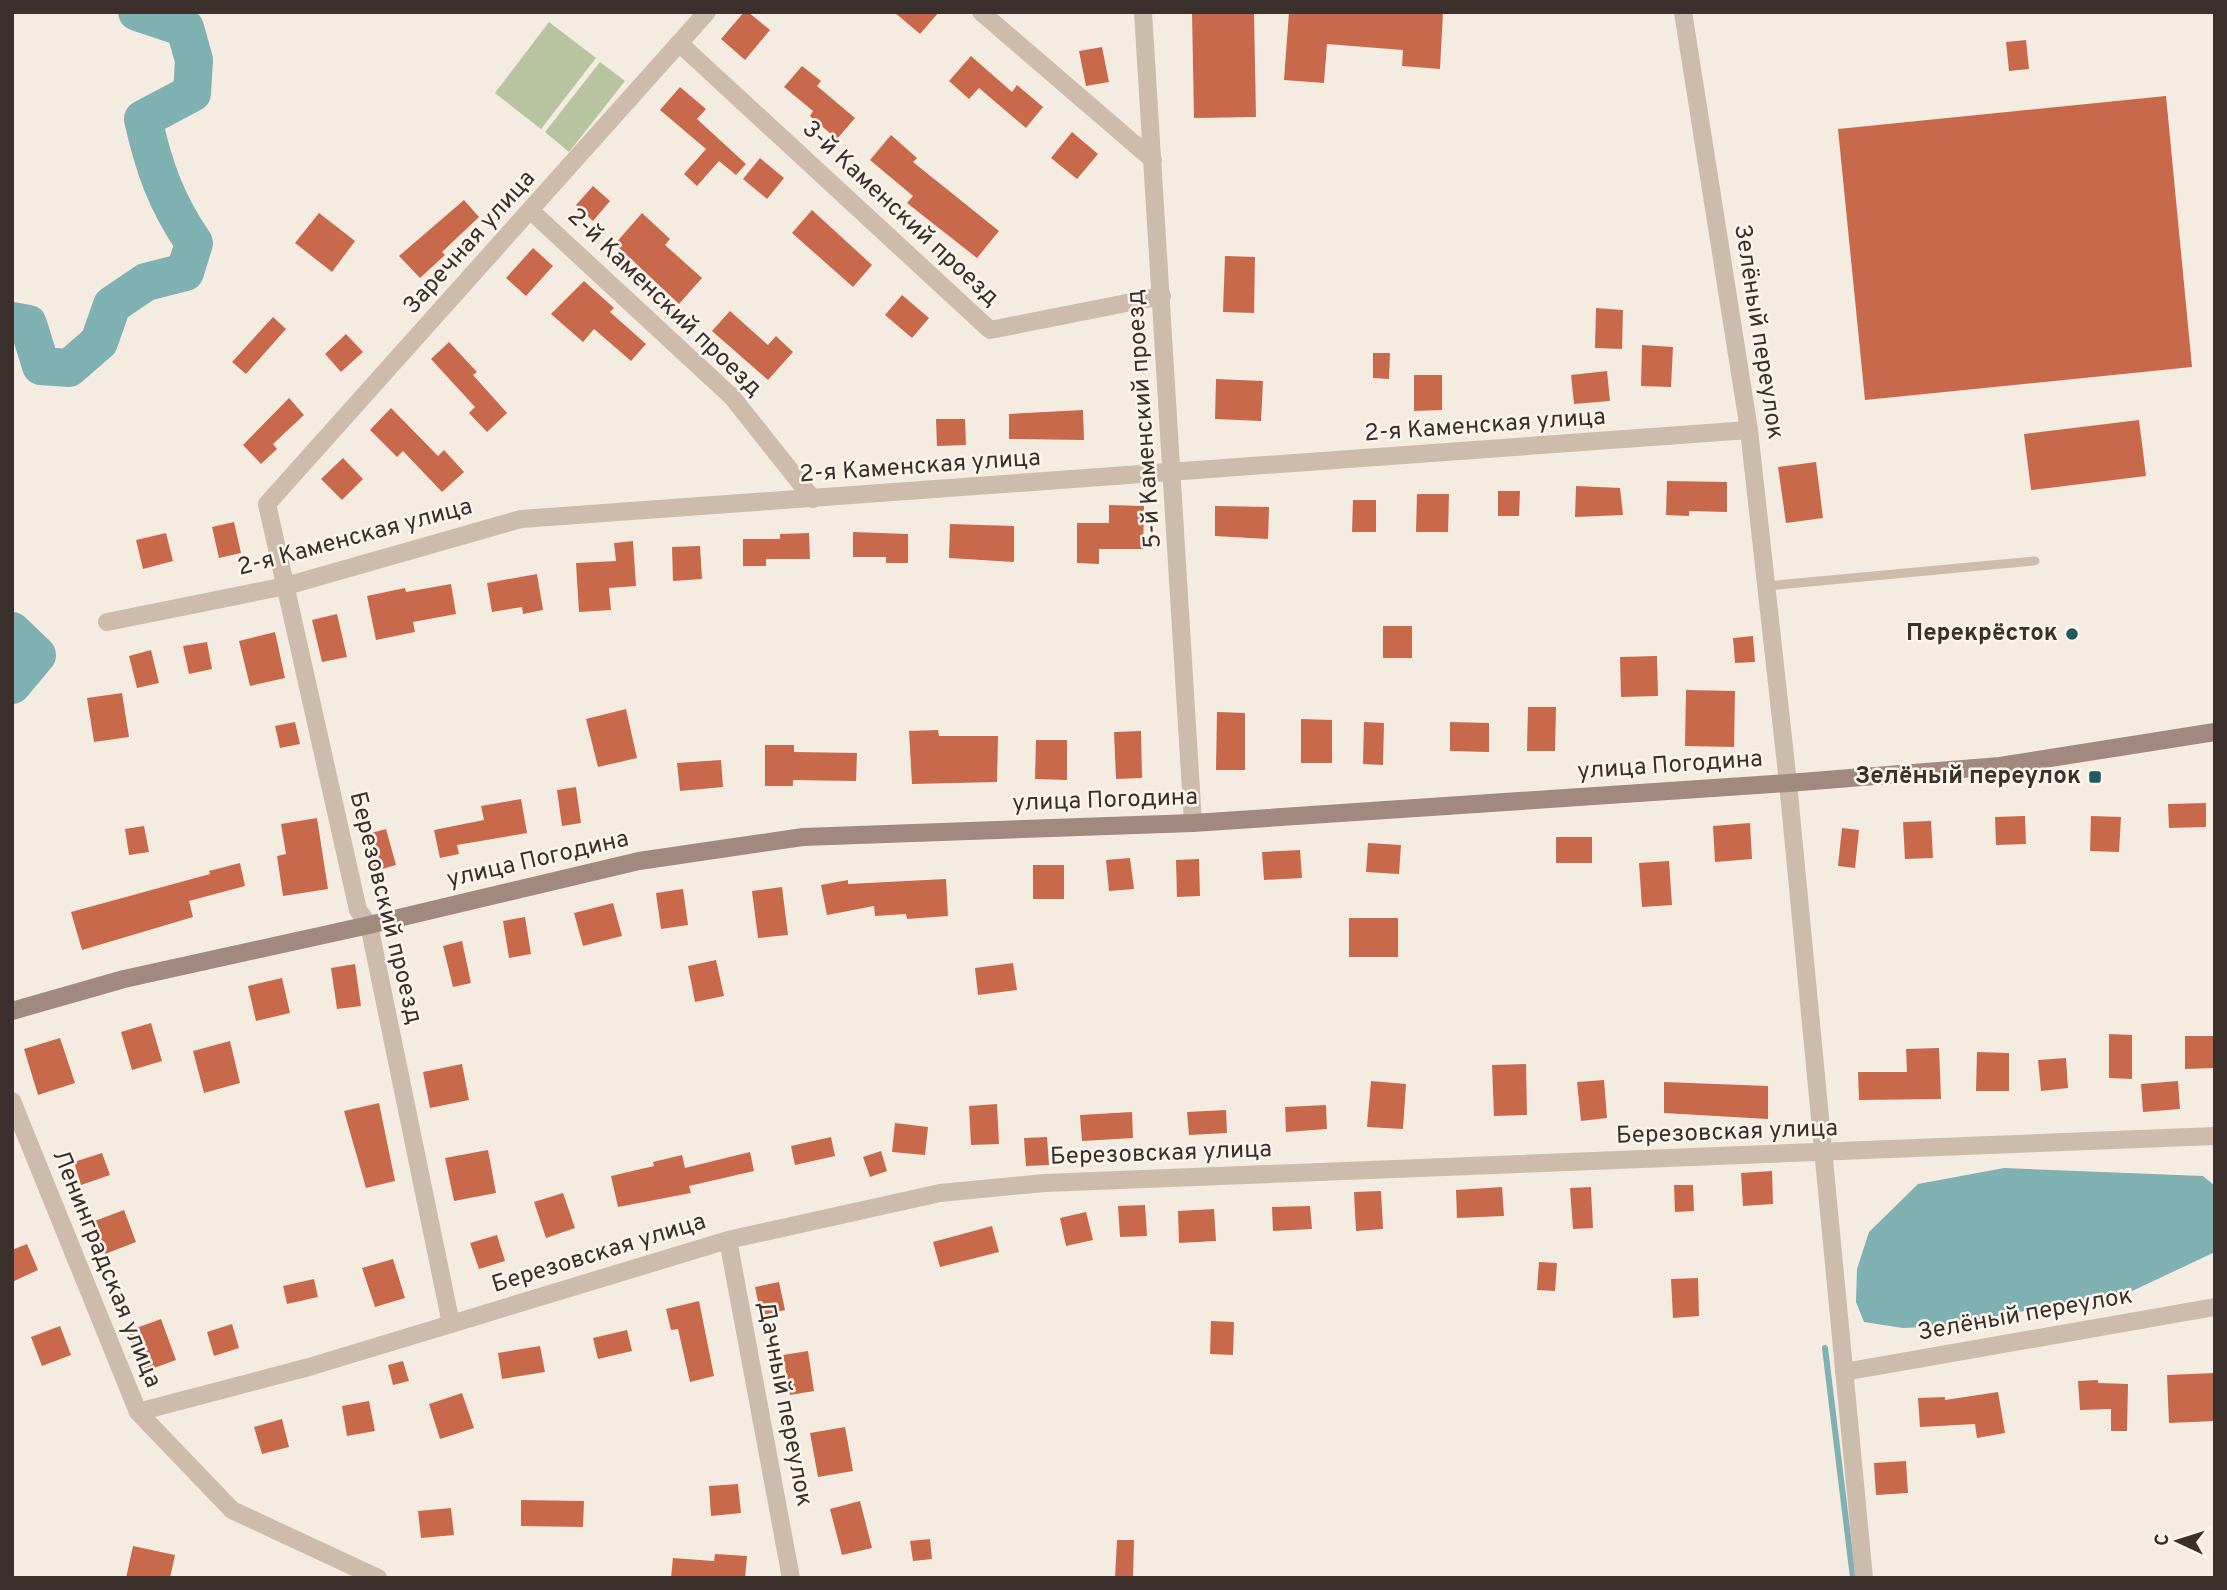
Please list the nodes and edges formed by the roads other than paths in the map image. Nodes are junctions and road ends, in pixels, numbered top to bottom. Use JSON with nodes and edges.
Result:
{"nodes":[{"id":1,"x":707,"y":12,"type":"edge"},
{"id":2,"x":981,"y":12,"type":"edge"},
{"id":3,"x":1143,"y":12,"type":"edge"},
{"id":4,"x":1683,"y":12,"type":"edge"},
{"id":5,"x":679,"y":43,"type":"junction"},
{"id":6,"x":1153,"y":160,"type":"junction"},
{"id":7,"x":531,"y":211,"type":"junction"},
{"id":8,"x":1162,"y":296,"type":"junction"},
{"id":9,"x":1749,"y":430,"type":"junction"},
{"id":10,"x":1173,"y":474,"type":"junction"},
{"id":11,"x":813,"y":499,"type":"junction"},
{"id":12,"x":267,"y":505,"type":"joint"},
{"id":13,"x":2035,"y":561,"type":"dead end"},
{"id":14,"x":286,"y":586,"type":"junction"},
{"id":15,"x":1766,"y":586,"type":"junction"},
{"id":16,"x":107,"y":622,"type":"dead end"},
{"id":17,"x":2215,"y":732,"type":"edge"},
{"id":18,"x":1787,"y":783,"type":"junction"},
{"id":19,"x":1193,"y":823,"type":"junction"},
{"id":20,"x":369,"y":925,"type":"junction"},
{"id":21,"x":12,"y":1011,"type":"edge"},
{"id":22,"x":12,"y":1101,"type":"edge"},
{"id":23,"x":2215,"y":1136,"type":"edge"},
{"id":24,"x":1822,"y":1154,"type":"junction"},
{"id":25,"x":729,"y":1240,"type":"junction"},
{"id":26,"x":2215,"y":1307,"type":"edge"},
{"id":27,"x":451,"y":1324,"type":"junction"},
{"id":28,"x":1844,"y":1371,"type":"junction"},
{"id":29,"x":138,"y":1412,"type":"junction"},
{"id":30,"x":378,"y":1578,"type":"edge"},
{"id":31,"x":791,"y":1578,"type":"edge"},
{"id":32,"x":1864,"y":1578,"type":"edge"}],
"edges":[{"from":1,"to":5,"type":"street","name":"Заречная улица"},
{"from":2,"to":6,"type":"street"},
{"from":3,"to":6,"type":"street","name":"5-й Каменский проезд"},
{"from":4,"to":9,"type":"street","name":"Зелёный переулок"},
{"from":5,"to":7,"type":"street","name":"Заречная улица"},
{"from":5,"to":8,"type":"street","name":"3-й Каменский проезд"},
{"from":6,"to":8,"type":"street","name":"5-й Каменский проезд"},
{"from":7,"to":11,"type":"street","name":"2-й Каменский проезд"},
{"from":7,"to":12,"type":"street","name":"Заречная улица"},
{"from":8,"to":10,"type":"street","name":"5-й Каменский проезд"},
{"from":9,"to":10,"type":"street","name":"2-я Каменская улица"},
{"from":9,"to":15,"type":"street","name":"Зелёный переулок"},
{"from":10,"to":11,"type":"street","name":"2-я Каменская улица"},
{"from":10,"to":19,"type":"street","name":"5-й Каменский проезд"},
{"from":11,"to":14,"type":"street","name":"2-я Каменская улица"},
{"from":12,"to":14,"type":"street","name":"Березовский проезд"},
{"from":13,"to":15,"type":"lane"},
{"from":14,"to":16,"type":"street","name":"2-я Каменская улица"},
{"from":14,"to":20,"type":"street","name":"Березовский проезд"},
{"from":15,"to":18,"type":"street","name":"Зелёный переулок"},
{"from":17,"to":18,"type":"street","name":"улица Погодина"},
{"from":18,"to":19,"type":"street","name":"улица Погодина"},
{"from":18,"to":24,"type":"street","name":"Зелёный переулок"},
{"from":19,"to":20,"type":"street","name":"улица Погодина"},
{"from":20,"to":21,"type":"street","name":"улица Погодина"},
{"from":20,"to":27,"type":"street","name":"Березовский проезд"},
{"from":22,"to":29,"type":"street","name":"Ленинградская улица"},
{"from":23,"to":24,"type":"street","name":"Березовская улица"},
{"from":24,"to":25,"type":"street","name":"Березовская улица"},
{"from":24,"to":28,"type":"street","name":"Зелёный переулок"},
{"from":25,"to":27,"type":"street","name":"Березовская улица"},
{"from":25,"to":31,"type":"street","name":"Дачный переулок"},
{"from":26,"to":28,"type":"street","name":"Зелёный переулок"},
{"from":27,"to":29,"type":"street","name":"Березовская улица"},
{"from":28,"to":32,"type":"street","name":"Зелёный переулок"},
{"from":29,"to":30,"type":"street","name":"Ленинградская улица"}]}
